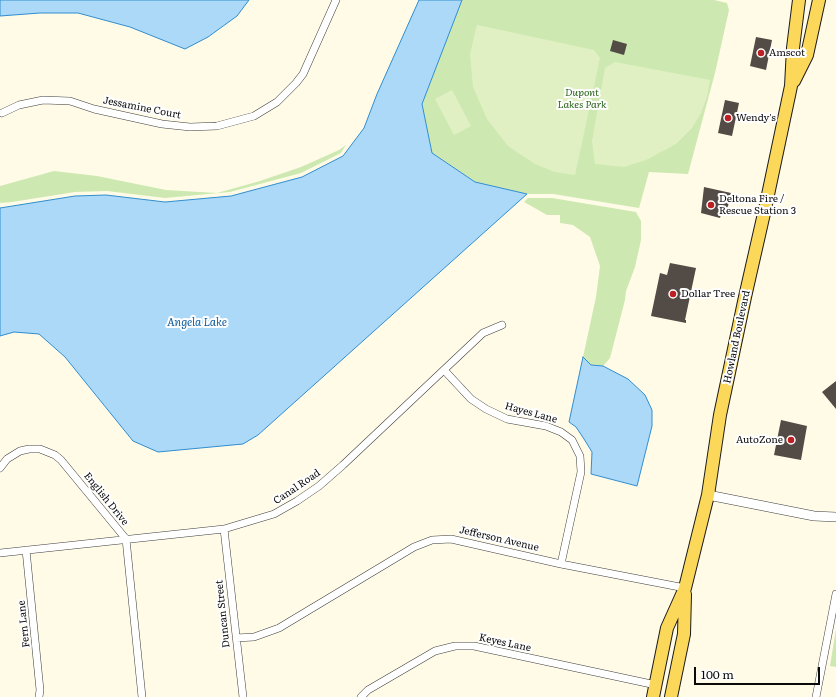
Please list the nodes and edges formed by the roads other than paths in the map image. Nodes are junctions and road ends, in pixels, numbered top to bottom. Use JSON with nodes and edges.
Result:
{"nodes":[{"id":1,"x":336,"y":0,"type":"edge"},
{"id":2,"x":799,"y":0,"type":"edge"},
{"id":3,"x":819,"y":0,"type":"edge"},
{"id":4,"x":791,"y":86,"type":"junction"},
{"id":5,"x":2,"y":113,"type":"dead end"},
{"id":6,"x":502,"y":325,"type":"dead end"},
{"id":7,"x":444,"y":370,"type":"junction"},
{"id":8,"x":0,"y":468,"type":"edge"},
{"id":9,"x":708,"y":495,"type":"junction"},
{"id":10,"x":836,"y":516,"type":"edge"},
{"id":11,"x":224,"y":529,"type":"junction"},
{"id":12,"x":126,"y":539,"type":"junction"},
{"id":13,"x":26,"y":550,"type":"junction"},
{"id":14,"x":0,"y":552,"type":"edge"},
{"id":15,"x":562,"y":564,"type":"junction"},
{"id":16,"x":685,"y":588,"type":"junction"},
{"id":17,"x":836,"y":594,"type":"edge"},
{"id":18,"x":236,"y":638,"type":"junction"},
{"id":19,"x":655,"y":691,"type":"edge"},
{"id":20,"x":39,"y":697,"type":"edge"},
{"id":21,"x":142,"y":697,"type":"edge"},
{"id":22,"x":242,"y":697,"type":"edge"},
{"id":23,"x":361,"y":697,"type":"edge"},
{"id":24,"x":671,"y":697,"type":"edge"},
{"id":25,"x":816,"y":697,"type":"edge"}],
"edges":[{"from":1,"to":5,"type":"street","name":"Jessamine Court"},
{"from":2,"to":4,"type":"main road","name":"Howland Boulevard"},
{"from":3,"to":4,"type":"main road","name":"Howland Boulevard"},
{"from":4,"to":9,"type":"main road","name":"Howland Boulevard"},
{"from":6,"to":7,"type":"street","name":"Canal Road"},
{"from":7,"to":11,"type":"street","name":"Canal Road"},
{"from":7,"to":15,"type":"street","name":"Hayes Lane"},
{"from":8,"to":12,"type":"street","name":"English Drive"},
{"from":9,"to":10,"type":"street"},
{"from":9,"to":16,"type":"main road","name":"Howland Boulevard"},
{"from":11,"to":12,"type":"street","name":"Canal Road"},
{"from":11,"to":18,"type":"street","name":"Duncan Street"},
{"from":12,"to":13,"type":"street","name":"Canal Road"},
{"from":12,"to":21,"type":"street","name":"English Drive"},
{"from":13,"to":14,"type":"street","name":"Canal Road"},
{"from":13,"to":20,"type":"street","name":"Fern Lane"},
{"from":15,"to":16,"type":"street","name":"Jefferson Avenue"},
{"from":15,"to":18,"type":"street","name":"Jefferson Avenue"},
{"from":16,"to":19,"type":"main road","name":"Howland Boulevard"},
{"from":16,"to":24,"type":"main road","name":"Howland Boulevard"},
{"from":17,"to":25,"type":"street"},
{"from":18,"to":22,"type":"street","name":"Duncan Street"},
{"from":19,"to":23,"type":"street","name":"Keyes Lane"}]}
